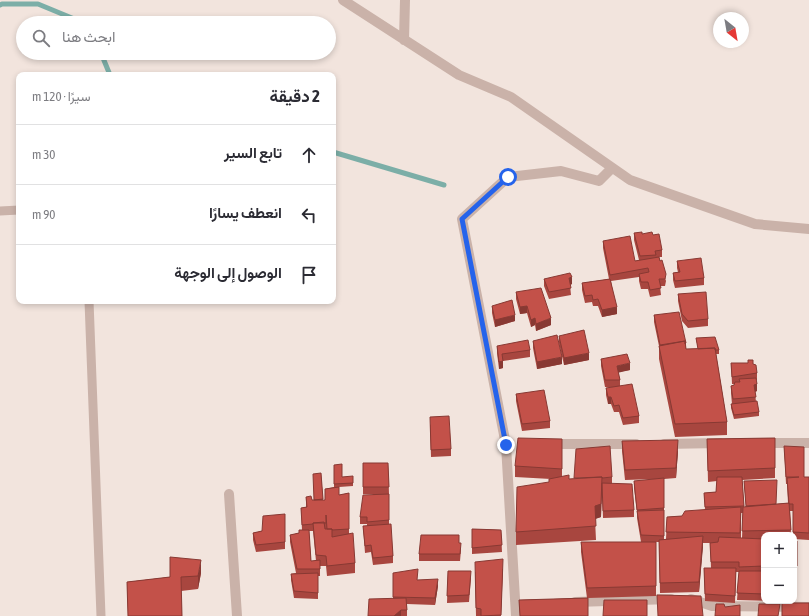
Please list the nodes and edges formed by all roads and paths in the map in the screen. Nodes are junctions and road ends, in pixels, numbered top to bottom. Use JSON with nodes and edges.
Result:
{"nodes":[{"id":1,"x":343,"y":0,"type":"edge"},
{"id":2,"x":406,"y":0,"type":"edge"},
{"id":3,"x":404,"y":40,"type":"junction"},
{"id":4,"x":612,"y":168,"type":"junction"},
{"id":5,"x":16,"y":210,"type":"edge"},
{"id":6,"x":0,"y":211,"type":"edge"},
{"id":7,"x":807,"y":229,"type":"edge"},
{"id":8,"x":809,"y":238,"type":"edge"},
{"id":9,"x":89,"y":304,"type":"edge"},
{"id":10,"x":729,"y":443,"type":"edge"},
{"id":11,"x":753,"y":443,"type":"edge"},
{"id":12,"x":809,"y":443,"type":"edge"},
{"id":13,"x":538,"y":444,"type":"edge"},
{"id":14,"x":229,"y":494,"type":"dead end"},
{"id":15,"x":562,"y":602,"type":"edge"},
{"id":16,"x":809,"y":607,"type":"edge"},
{"id":17,"x":101,"y":616,"type":"edge"},
{"id":18,"x":237,"y":616,"type":"edge"},
{"id":19,"x":516,"y":616,"type":"edge"}],
"edges":[{"from":1,"to":3,"type":"street"},
{"from":2,"to":3,"type":"street"},
{"from":3,"to":4,"type":"street"},
{"from":4,"to":7,"type":"street"},
{"from":4,"to":19,"type":"street"},
{"from":5,"to":6,"type":"lane"},
{"from":7,"to":8,"type":"street"},
{"from":9,"to":17,"type":"lane"},
{"from":10,"to":13,"type":"street"},
{"from":11,"to":12,"type":"street"},
{"from":14,"to":18,"type":"street"},
{"from":15,"to":16,"type":"street"}]}
